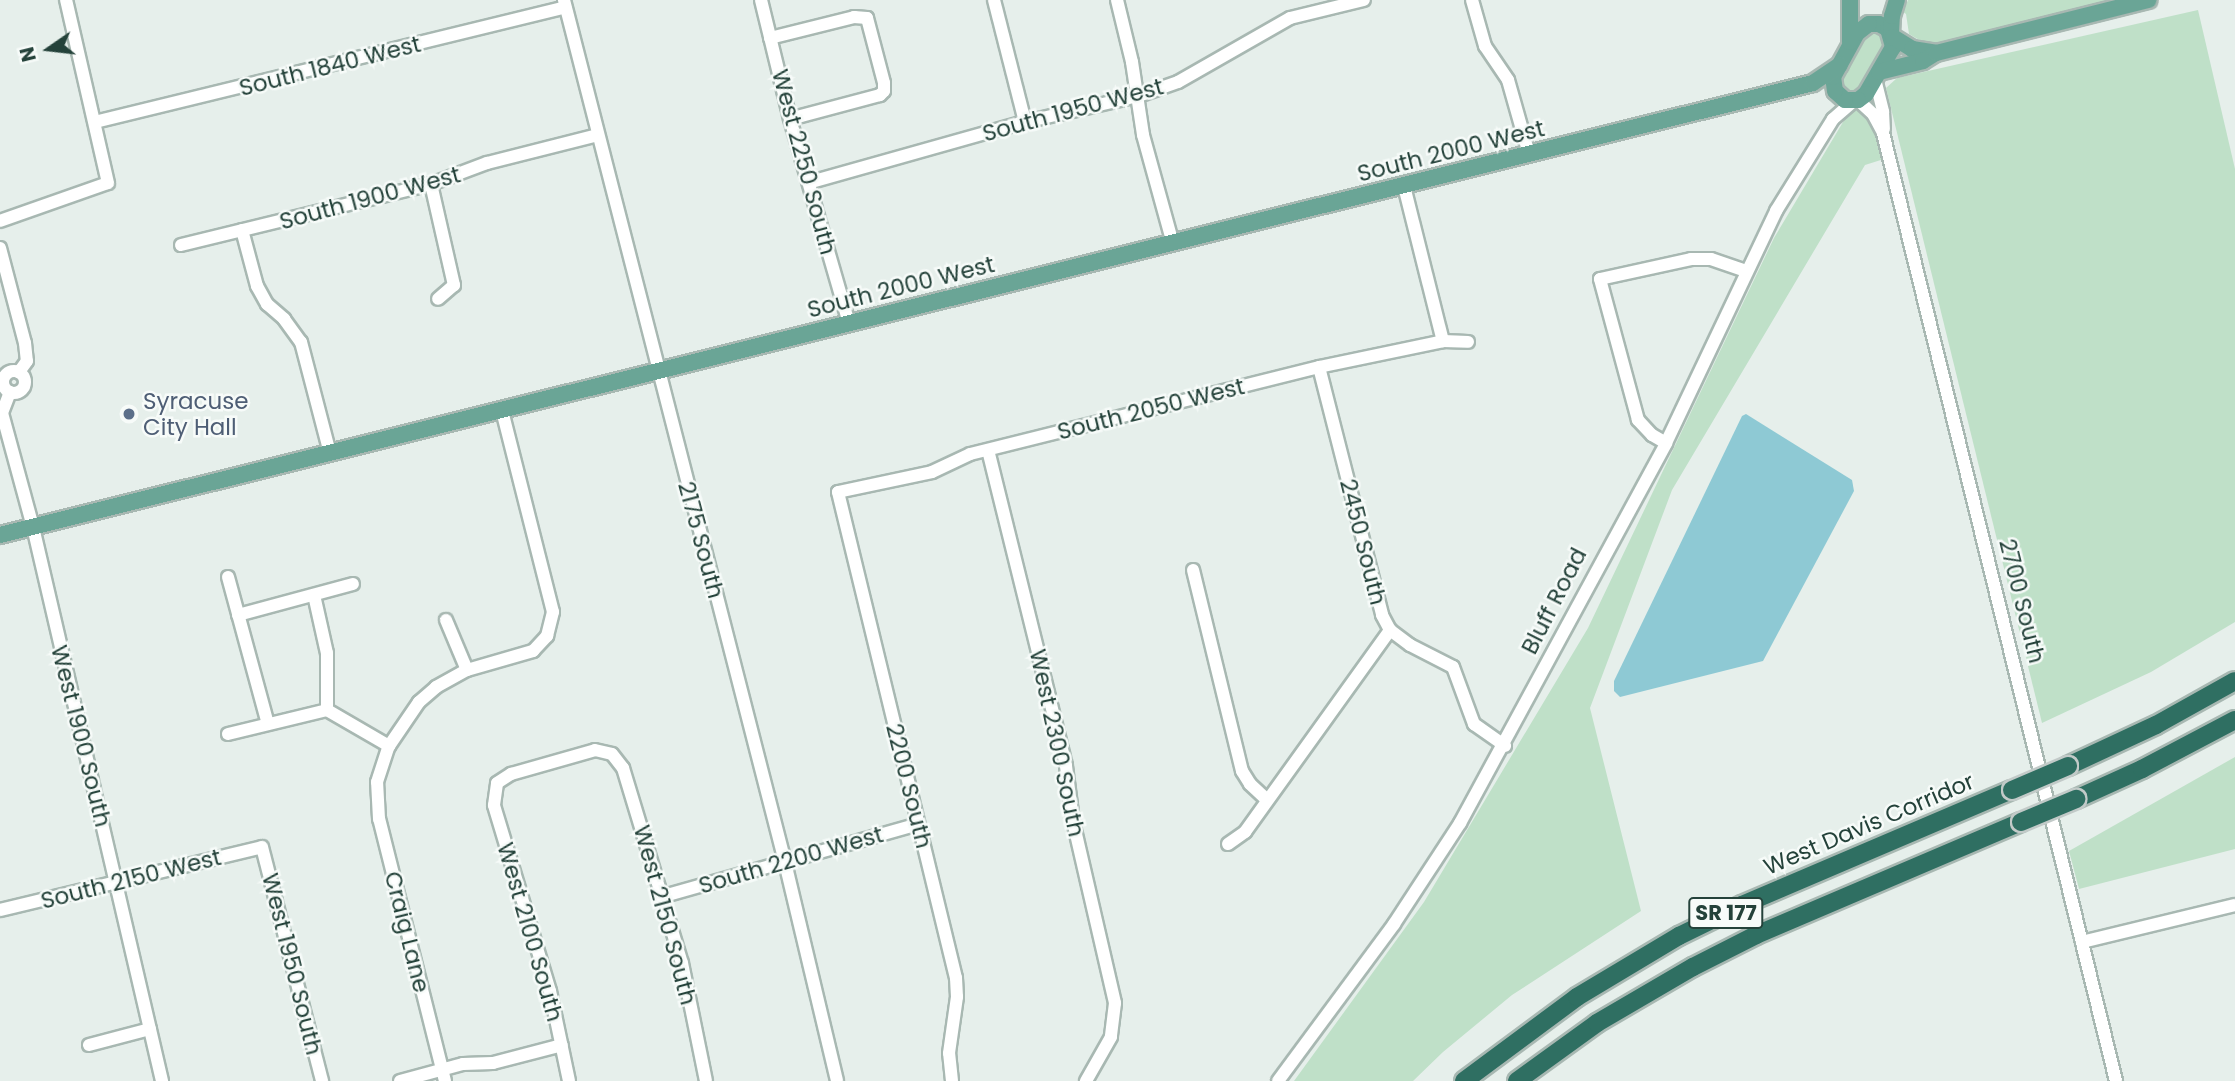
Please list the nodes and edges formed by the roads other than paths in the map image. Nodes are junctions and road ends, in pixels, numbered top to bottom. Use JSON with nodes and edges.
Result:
{"nodes":[{"id":1,"x":66,"y":0,"type":"edge"},
{"id":2,"x":761,"y":0,"type":"edge"},
{"id":3,"x":994,"y":0,"type":"edge"},
{"id":4,"x":1117,"y":0,"type":"edge"},
{"id":5,"x":1364,"y":0,"type":"edge"},
{"id":6,"x":1472,"y":0,"type":"edge"},
{"id":7,"x":1850,"y":0,"type":"edge"},
{"id":8,"x":2139,"y":1,"type":"edge"},
{"id":9,"x":564,"y":4,"type":"edge"},
{"id":10,"x":1872,"y":23,"type":"junction"},
{"id":11,"x":1892,"y":35,"type":"junction"},
{"id":12,"x":770,"y":38,"type":"junction"},
{"id":13,"x":1849,"y":48,"type":"junction"},
{"id":14,"x":1937,"y":53,"type":"junction"},
{"id":15,"x":1840,"y":65,"type":"junction"},
{"id":16,"x":1877,"y":75,"type":"junction"},
{"id":17,"x":1813,"y":83,"type":"junction"},
{"id":18,"x":1836,"y":93,"type":"junction"},
{"id":19,"x":1139,"y":96,"type":"junction"},
{"id":20,"x":1856,"y":100,"type":"junction"},
{"id":21,"x":790,"y":119,"type":"junction"},
{"id":22,"x":1833,"y":119,"type":"junction"},
{"id":23,"x":95,"y":122,"type":"junction"},
{"id":24,"x":1025,"y":122,"type":"junction"},
{"id":25,"x":1883,"y":133,"type":"junction"},
{"id":26,"x":598,"y":135,"type":"junction"},
{"id":27,"x":1529,"y":154,"type":"junction"},
{"id":28,"x":811,"y":182,"type":"junction"},
{"id":29,"x":431,"y":184,"type":"junction"},
{"id":30,"x":1404,"y":186,"type":"junction"},
{"id":31,"x":0,"y":221,"type":"edge"},
{"id":32,"x":242,"y":230,"type":"junction"},
{"id":33,"x":1173,"y":244,"type":"junction"},
{"id":34,"x":181,"y":245,"type":"dead end"},
{"id":35,"x":0,"y":248,"type":"edge"},
{"id":36,"x":1746,"y":271,"type":"junction"},
{"id":37,"x":438,"y":299,"type":"dead end"},
{"id":38,"x":849,"y":324,"type":"junction"},
{"id":39,"x":1443,"y":341,"type":"junction"},
{"id":40,"x":1468,"y":341,"type":"dead end"},
{"id":41,"x":1319,"y":367,"type":"junction"},
{"id":42,"x":657,"y":369,"type":"junction"},
{"id":43,"x":502,"y":410,"type":"junction"},
{"id":44,"x":1666,"y":443,"type":"junction"},
{"id":45,"x":988,"y":450,"type":"junction"},
{"id":46,"x":330,"y":453,"type":"junction"},
{"id":47,"x":838,"y":492,"type":"joint"},
{"id":48,"x":33,"y":527,"type":"junction"},
{"id":49,"x":0,"y":535,"type":"edge"},
{"id":50,"x":1193,"y":570,"type":"dead end"},
{"id":51,"x":228,"y":577,"type":"dead end"},
{"id":52,"x":353,"y":584,"type":"dead end"},
{"id":53,"x":314,"y":595,"type":"junction"},
{"id":54,"x":238,"y":615,"type":"junction"},
{"id":55,"x":446,"y":620,"type":"dead end"},
{"id":56,"x":1390,"y":630,"type":"junction"},
{"id":57,"x":467,"y":670,"type":"junction"},
{"id":58,"x":2235,"y":681,"type":"edge"},
{"id":59,"x":327,"y":710,"type":"junction"},
{"id":60,"x":2235,"y":720,"type":"edge"},
{"id":61,"x":268,"y":724,"type":"junction"},
{"id":62,"x":228,"y":734,"type":"dead end"},
{"id":63,"x":389,"y":746,"type":"junction"},
{"id":64,"x":1505,"y":746,"type":"junction"},
{"id":65,"x":497,"y":783,"type":"joint"},
{"id":66,"x":1266,"y":799,"type":"junction"},
{"id":67,"x":918,"y":824,"type":"junction"},
{"id":68,"x":1228,"y":844,"type":"dead end"},
{"id":69,"x":262,"y":847,"type":"joint"},
{"id":70,"x":784,"y":861,"type":"junction"},
{"id":71,"x":117,"y":884,"type":"junction"},
{"id":72,"x":664,"y":896,"type":"junction"},
{"id":73,"x":2235,"y":905,"type":"edge"},
{"id":74,"x":0,"y":910,"type":"edge"},
{"id":75,"x":2082,"y":942,"type":"junction"},
{"id":76,"x":150,"y":1029,"type":"junction"},
{"id":77,"x":89,"y":1045,"type":"dead end"},
{"id":78,"x":562,"y":1045,"type":"junction"},
{"id":79,"x":443,"y":1076,"type":"edge"},
{"id":80,"x":162,"y":1081,"type":"edge"},
{"id":81,"x":322,"y":1081,"type":"edge"},
{"id":82,"x":400,"y":1081,"type":"edge"},
{"id":83,"x":569,"y":1081,"type":"edge"},
{"id":84,"x":706,"y":1081,"type":"edge"},
{"id":85,"x":837,"y":1081,"type":"edge"},
{"id":86,"x":952,"y":1081,"type":"edge"},
{"id":87,"x":1086,"y":1081,"type":"edge"},
{"id":88,"x":1278,"y":1081,"type":"edge"},
{"id":89,"x":1464,"y":1081,"type":"edge"},
{"id":90,"x":1517,"y":1081,"type":"edge"},
{"id":91,"x":2116,"y":1081,"type":"edge"}],
"edges":[{"from":1,"to":23,"type":"street"},
{"from":2,"to":12,"type":"street","name":"West 2250 South"},
{"from":3,"to":24,"type":"street"},
{"from":4,"to":19,"type":"street"},
{"from":5,"to":19,"type":"street","name":"South 1950 West"},
{"from":6,"to":27,"type":"street"},
{"from":7,"to":10,"type":"main road"},
{"from":7,"to":13,"type":"main road"},
{"from":8,"to":14,"type":"main road"},
{"from":9,"to":23,"type":"street","name":"South 1840 West"},
{"from":9,"to":26,"type":"street","name":"2175 South"},
{"from":10,"to":11,"type":"main road"},
{"from":10,"to":11,"type":"main road"},
{"from":10,"to":13,"type":"main road"},
{"from":11,"to":14,"type":"main road"},
{"from":11,"to":16,"type":"main road"},
{"from":12,"to":21,"type":"street","name":"West 2250 South"},
{"from":12,"to":21,"type":"street"},
{"from":13,"to":15,"type":"main road"},
{"from":14,"to":16,"type":"main road"},
{"from":15,"to":17,"type":"main road","name":"South 2000 West"},
{"from":15,"to":18,"type":"main road"},
{"from":16,"to":20,"type":"main road"},
{"from":16,"to":25,"type":"street"},
{"from":17,"to":18,"type":"main road"},
{"from":17,"to":27,"type":"main road","name":"South 2000 West"},
{"from":18,"to":20,"type":"main road"},
{"from":18,"to":22,"type":"street","name":"Bluff Road"},
{"from":19,"to":24,"type":"street","name":"South 1950 West"},
{"from":19,"to":33,"type":"street"},
{"from":20,"to":22,"type":"street","name":"Bluff Road"},
{"from":20,"to":25,"type":"street"},
{"from":21,"to":28,"type":"street","name":"West 2250 South"},
{"from":22,"to":36,"type":"street","name":"Bluff Road"},
{"from":23,"to":31,"type":"street"},
{"from":24,"to":28,"type":"street","name":"South 1950 West"},
{"from":25,"to":75,"type":"street","name":"2700 South"},
{"from":26,"to":29,"type":"street","name":"South 1900 West"},
{"from":26,"to":42,"type":"street","name":"2175 South"},
{"from":27,"to":30,"type":"main road","name":"South 2000 West"},
{"from":28,"to":38,"type":"street","name":"West 2250 South"},
{"from":29,"to":32,"type":"street","name":"South 1900 West"},
{"from":29,"to":37,"type":"street"},
{"from":30,"to":33,"type":"main road","name":"South 2000 West"},
{"from":30,"to":39,"type":"street"},
{"from":32,"to":34,"type":"street","name":"South 1900 West"},
{"from":32,"to":46,"type":"street"},
{"from":33,"to":38,"type":"main road","name":"South 2000 West"},
{"from":35,"to":48,"type":"street","name":"West 1900 South"},
{"from":36,"to":44,"type":"street","name":"Bluff Road"},
{"from":36,"to":44,"type":"street"},
{"from":38,"to":42,"type":"main road","name":"South 2000 West"},
{"from":39,"to":40,"type":"street","name":"South 2050 West"},
{"from":39,"to":41,"type":"street","name":"South 2050 West"},
{"from":41,"to":45,"type":"street","name":"South 2050 West"},
{"from":41,"to":56,"type":"street","name":"2450 South"},
{"from":42,"to":43,"type":"main road","name":"South 2000 West"},
{"from":42,"to":70,"type":"street","name":"2175 South"},
{"from":43,"to":46,"type":"main road","name":"South 2000 West"},
{"from":43,"to":57,"type":"street"},
{"from":44,"to":64,"type":"street","name":"Bluff Road"},
{"from":45,"to":47,"type":"street","name":"South 2050 West"},
{"from":45,"to":87,"type":"street","name":"West 2300 South"},
{"from":46,"to":48,"type":"main road","name":"South 2000 West"},
{"from":47,"to":67,"type":"street","name":"2200 South"},
{"from":48,"to":49,"type":"main road","name":"South 2000 West"},
{"from":48,"to":71,"type":"street","name":"West 1900 South"},
{"from":50,"to":66,"type":"street"},
{"from":51,"to":54,"type":"street"},
{"from":52,"to":53,"type":"street"},
{"from":53,"to":54,"type":"street"},
{"from":53,"to":59,"type":"street"},
{"from":54,"to":61,"type":"street"},
{"from":55,"to":57,"type":"street"},
{"from":56,"to":64,"type":"street","name":"2450 South"},
{"from":56,"to":66,"type":"street"},
{"from":57,"to":63,"type":"street"},
{"from":58,"to":89,"type":"highway","name":"West Davis Corridor","number":"SR 177","bridge":true},
{"from":59,"to":61,"type":"street"},
{"from":59,"to":63,"type":"street"},
{"from":60,"to":90,"type":"highway","number":"SR 177","bridge":true},
{"from":61,"to":62,"type":"street"},
{"from":63,"to":79,"type":"street","name":"Craig Lane"},
{"from":64,"to":88,"type":"street","name":"Bluff Road"},
{"from":65,"to":72,"type":"street","name":"West 2150 South"},
{"from":65,"to":78,"type":"street","name":"West 2100 South"},
{"from":66,"to":68,"type":"street"},
{"from":67,"to":70,"type":"street","name":"South 2200 West"},
{"from":67,"to":86,"type":"street","name":"2200 South"},
{"from":69,"to":71,"type":"street","name":"South 2150 West"},
{"from":69,"to":81,"type":"street","name":"West 1950 South"},
{"from":70,"to":72,"type":"street","name":"South 2200 West"},
{"from":70,"to":85,"type":"street","name":"2175 South"},
{"from":71,"to":74,"type":"street","name":"South 2150 West"},
{"from":71,"to":76,"type":"street","name":"West 1900 South"},
{"from":72,"to":84,"type":"street","name":"West 2150 South"},
{"from":73,"to":75,"type":"street"},
{"from":75,"to":91,"type":"street","name":"2700 South"},
{"from":76,"to":77,"type":"street"},
{"from":76,"to":80,"type":"street","name":"West 1900 South"},
{"from":78,"to":79,"type":"street"},
{"from":78,"to":83,"type":"street","name":"West 2100 South"},
{"from":79,"to":82,"type":"street"}]}
